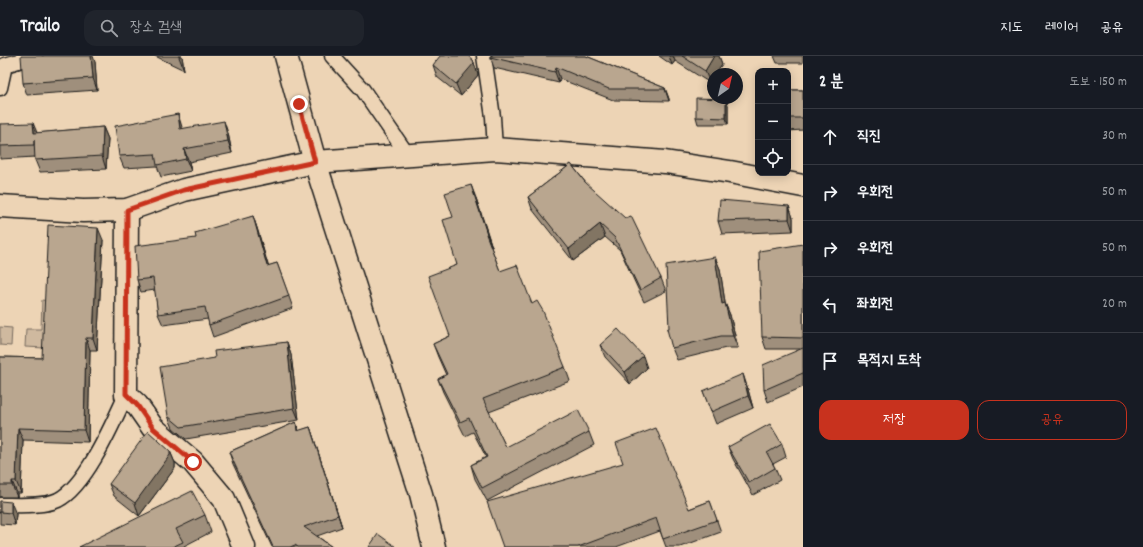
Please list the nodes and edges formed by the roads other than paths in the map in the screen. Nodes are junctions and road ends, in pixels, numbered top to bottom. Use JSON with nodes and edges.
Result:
{"nodes":[{"id":1,"x":34,"y":56,"type":"edge"},
{"id":2,"x":286,"y":56,"type":"edge"},
{"id":3,"x":332,"y":56,"type":"edge"},
{"id":4,"x":484,"y":56,"type":"edge"},
{"id":5,"x":0,"y":88,"type":"edge"},
{"id":6,"x":495,"y":148,"type":"junction"},
{"id":7,"x":407,"y":154,"type":"junction"},
{"id":8,"x":315,"y":162,"type":"junction"},
{"id":9,"x":803,"y":186,"type":"edge"},
{"id":10,"x":0,"y":206,"type":"edge"},
{"id":11,"x":127,"y":210,"type":"junction"},
{"id":12,"x":126,"y":394,"type":"junction"},
{"id":13,"x":0,"y":505,"type":"edge"},
{"id":14,"x":244,"y":547,"type":"edge"},
{"id":15,"x":434,"y":547,"type":"edge"}],
"edges":[{"from":1,"to":5,"type":"lane"},
{"from":2,"to":8,"type":"street"},
{"from":3,"to":7,"type":"lane"},
{"from":4,"to":6,"type":"lane"},
{"from":6,"to":7,"type":"street"},
{"from":6,"to":9,"type":"street"},
{"from":7,"to":8,"type":"street"},
{"from":8,"to":11,"type":"street"},
{"from":8,"to":15,"type":"street"},
{"from":10,"to":11,"type":"street"},
{"from":11,"to":12,"type":"street"},
{"from":12,"to":13,"type":"lane"},
{"from":12,"to":14,"type":"street"}]}
